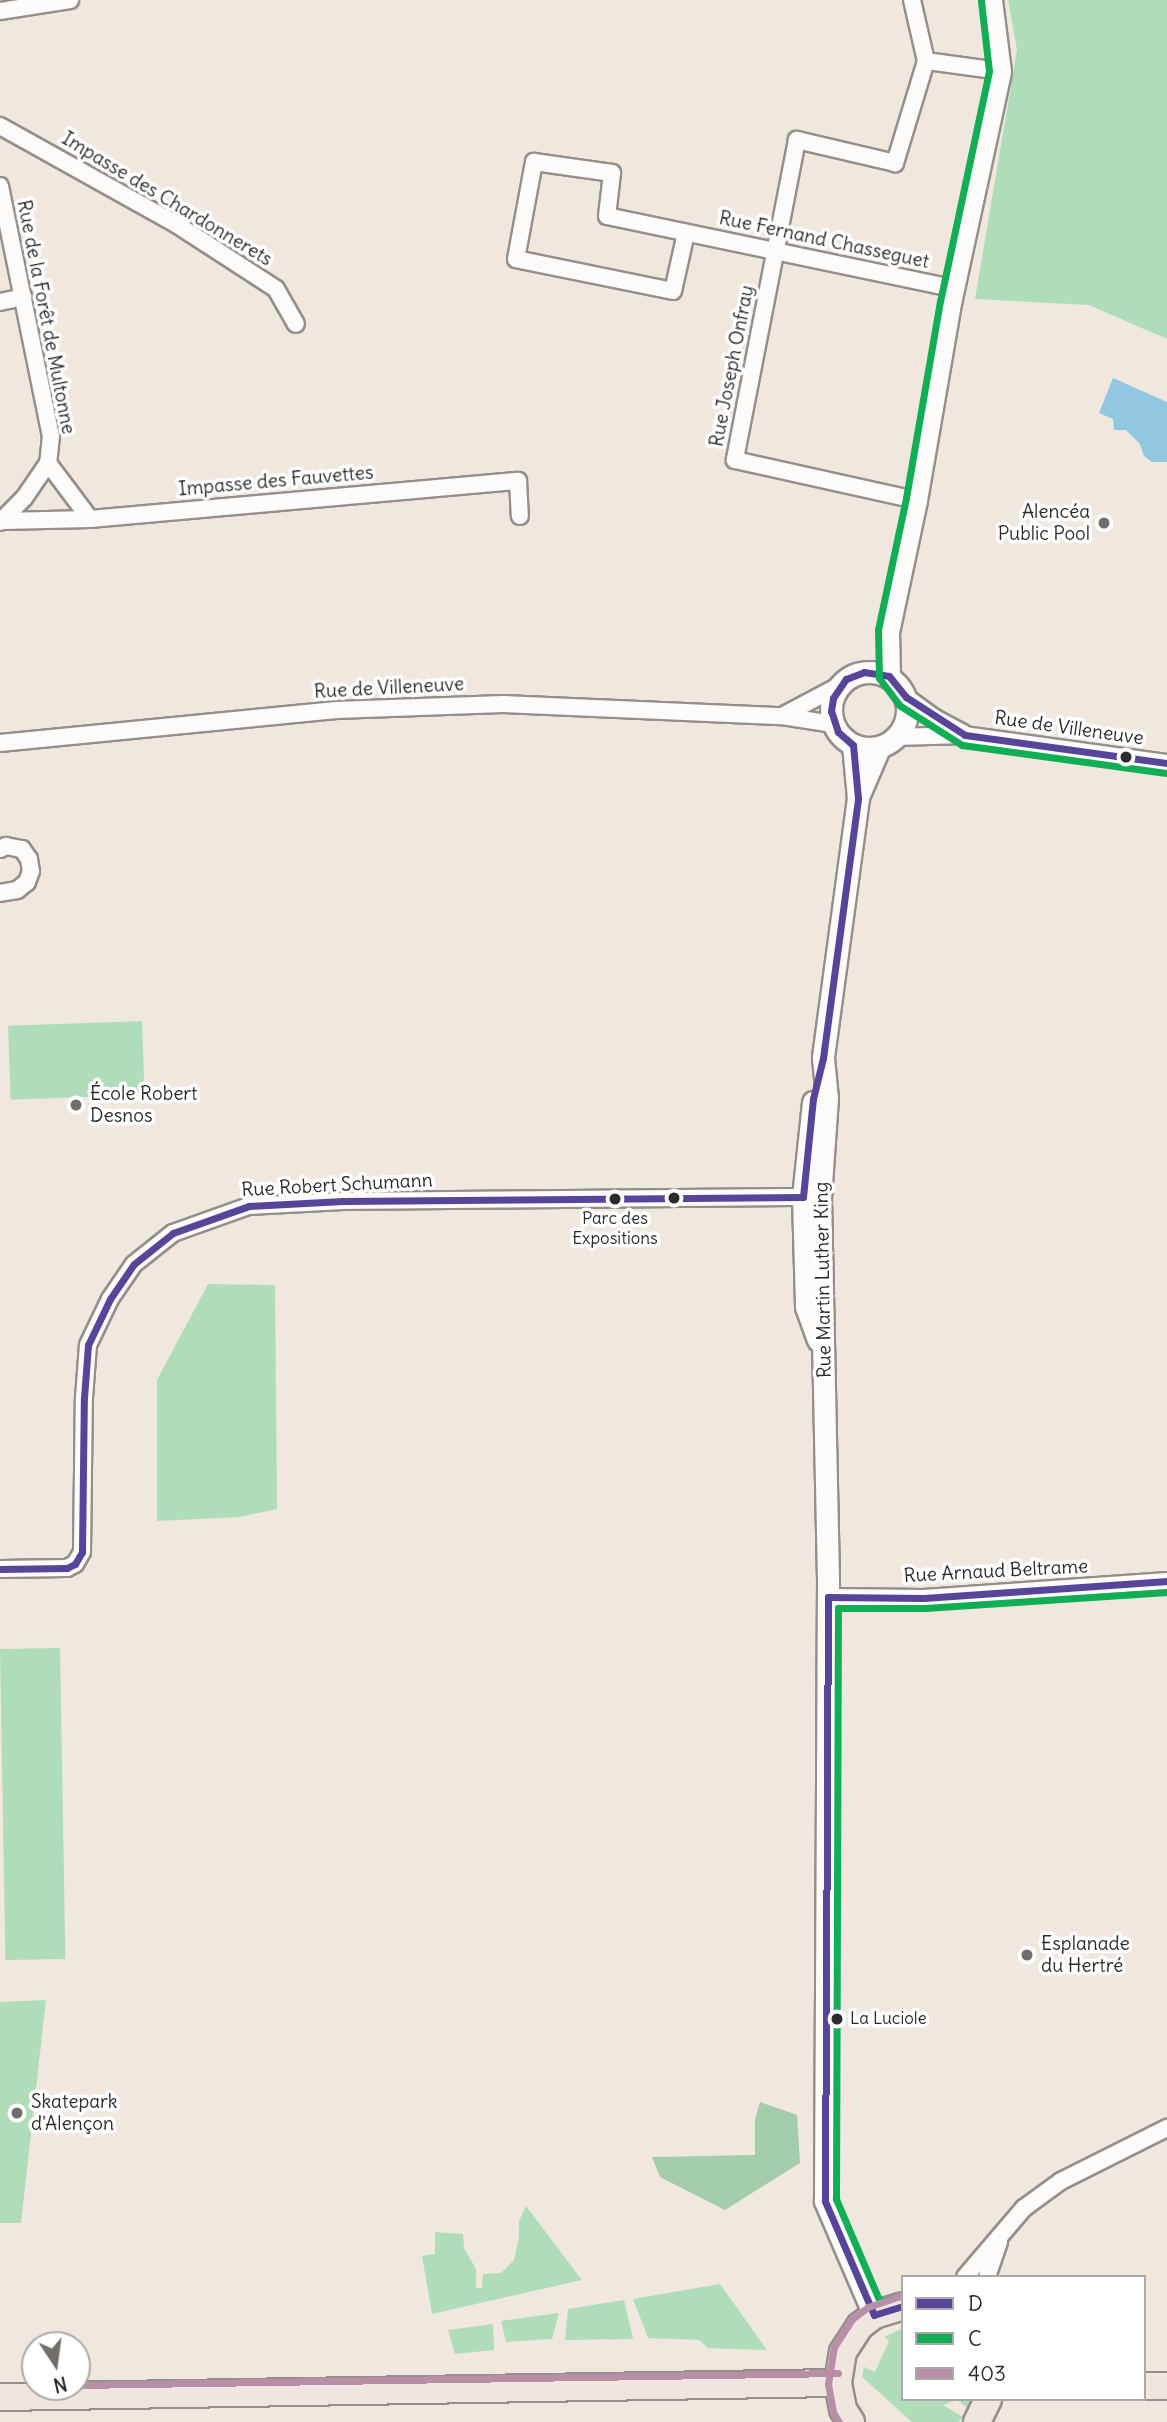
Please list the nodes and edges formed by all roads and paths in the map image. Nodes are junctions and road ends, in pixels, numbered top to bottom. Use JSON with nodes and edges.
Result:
{"nodes":[{"id":1,"x":71,"y":0,"type":"edge"},
{"id":2,"x":912,"y":0,"type":"edge"},
{"id":3,"x":991,"y":0,"type":"edge"},
{"id":4,"x":0,"y":11,"type":"edge"},
{"id":5,"x":926,"y":61,"type":"junction"},
{"id":6,"x":1000,"y":71,"type":"junction"},
{"id":7,"x":0,"y":126,"type":"edge"},
{"id":8,"x":0,"y":186,"type":"edge"},
{"id":9,"x":686,"y":233,"type":"junction"},
{"id":10,"x":775,"y":251,"type":"junction"},
{"id":11,"x":953,"y":288,"type":"junction"},
{"id":12,"x":23,"y":297,"type":"junction"},
{"id":13,"x":0,"y":302,"type":"edge"},
{"id":14,"x":296,"y":324,"type":"dead end"},
{"id":15,"x":48,"y":463,"type":"junction"},
{"id":16,"x":916,"y":499,"type":"junction"},
{"id":17,"x":520,"y":516,"type":"dead end"},
{"id":18,"x":90,"y":519,"type":"junction"},
{"id":19,"x":1,"y":522,"type":"edge"},
{"id":20,"x":888,"y":632,"type":"junction"},
{"id":21,"x":864,"y":672,"type":"junction"},
{"id":22,"x":889,"y":677,"type":"junction"},
{"id":23,"x":839,"y":686,"type":"junction"},
{"id":24,"x":906,"y":697,"type":"junction"},
{"id":25,"x":782,"y":716,"type":"junction"},
{"id":26,"x":833,"y":724,"type":"junction"},
{"id":27,"x":965,"y":735,"type":"junction"},
{"id":28,"x":888,"y":742,"type":"junction"},
{"id":29,"x":0,"y":743,"type":"edge"},
{"id":30,"x":853,"y":745,"type":"junction"},
{"id":31,"x":1167,"y":763,"type":"edge"},
{"id":32,"x":858,"y":798,"type":"junction"},
{"id":33,"x":0,"y":849,"type":"edge"},
{"id":34,"x":0,"y":893,"type":"edge"},
{"id":35,"x":812,"y":1197,"type":"junction"},
{"id":36,"x":0,"y":1569,"type":"edge"},
{"id":37,"x":1167,"y":1581,"type":"edge"},
{"id":38,"x":828,"y":1597,"type":"junction"},
{"id":39,"x":1167,"y":2128,"type":"edge"},
{"id":40,"x":1003,"y":2233,"type":"junction"},
{"id":41,"x":967,"y":2275,"type":"edge"},
{"id":42,"x":988,"y":2275,"type":"edge"},
{"id":43,"x":901,"y":2307,"type":"edge"},
{"id":44,"x":874,"y":2315,"type":"junction"},
{"id":45,"x":838,"y":2383,"type":"junction"},
{"id":46,"x":1146,"y":2386,"type":"edge"},
{"id":47,"x":1167,"y":2386,"type":"edge"},
{"id":48,"x":0,"y":2397,"type":"edge"},
{"id":49,"x":987,"y":2401,"type":"edge"},
{"id":50,"x":851,"y":2422,"type":"edge"},
{"id":51,"x":977,"y":2422,"type":"edge"}],
"edges":[{"from":1,"to":4,"type":"street"},
{"from":2,"to":5,"type":"street"},
{"from":3,"to":6,"type":"street"},
{"from":5,"to":6,"type":"street"},
{"from":5,"to":10,"type":"street","name":"Rue Joseph Onfray"},
{"from":6,"to":11,"type":"street"},
{"from":7,"to":14,"type":"street","name":"Impasse des Chardonnerets"},
{"from":8,"to":12,"type":"street","name":"Rue de la Forêt de Multonne"},
{"from":9,"to":9,"type":"street","name":"Rue Fernand Chasseguet"},
{"from":9,"to":10,"type":"street","name":"Rue Fernand Chasseguet"},
{"from":10,"to":11,"type":"street","name":"Rue Fernand Chasseguet"},
{"from":10,"to":16,"type":"street","name":"Rue Joseph Onfray"},
{"from":11,"to":16,"type":"street"},
{"from":12,"to":13,"type":"street"},
{"from":12,"to":15,"type":"street","name":"Rue de la Forêt de Multonne"},
{"from":15,"to":18,"type":"street"},
{"from":15,"to":19,"type":"street","name":"Rue de la Forêt de Multonne"},
{"from":16,"to":20,"type":"street"},
{"from":17,"to":18,"type":"street","name":"Impasse des Fauvettes"},
{"from":18,"to":19,"type":"street","name":"Impasse des Fauvettes"},
{"from":20,"to":21,"type":"street"},
{"from":20,"to":22,"type":"street"},
{"from":21,"to":22,"type":"street"},
{"from":21,"to":23,"type":"street"},
{"from":22,"to":24,"type":"street"},
{"from":23,"to":25,"type":"street"},
{"from":23,"to":26,"type":"street"},
{"from":24,"to":27,"type":"street"},
{"from":24,"to":28,"type":"street"},
{"from":25,"to":26,"type":"street","name":"Rue de Villeneuve"},
{"from":25,"to":29,"type":"street","name":"Rue de Villeneuve"},
{"from":26,"to":30,"type":"street"},
{"from":27,"to":28,"type":"street"},
{"from":27,"to":31,"type":"street","name":"Rue de Villeneuve"},
{"from":28,"to":30,"type":"street"},
{"from":28,"to":32,"type":"street","name":"Rue Martin Luther King"},
{"from":30,"to":32,"type":"street","name":"Rue Martin Luther King"},
{"from":32,"to":35,"type":"street","name":"Rue Martin Luther King"},
{"from":33,"to":34,"type":"street"},
{"from":35,"to":36,"type":"street","name":"Rue Robert Schumann"},
{"from":35,"to":38,"type":"street","name":"Rue Martin Luther King"},
{"from":37,"to":38,"type":"street","name":"Rue Arnaud Beltrame"},
{"from":38,"to":44,"type":"street","name":"Rue Martin Luther King"},
{"from":39,"to":40,"type":"street"},
{"from":40,"to":41,"type":"street"},
{"from":40,"to":42,"type":"street"},
{"from":43,"to":44,"type":"main road"},
{"from":44,"to":45,"type":"main road"},
{"from":45,"to":48,"type":"main road"},
{"from":45,"to":50,"type":"main road"},
{"from":46,"to":47,"type":"main road"},
{"from":49,"to":51,"type":"main road"}]}
